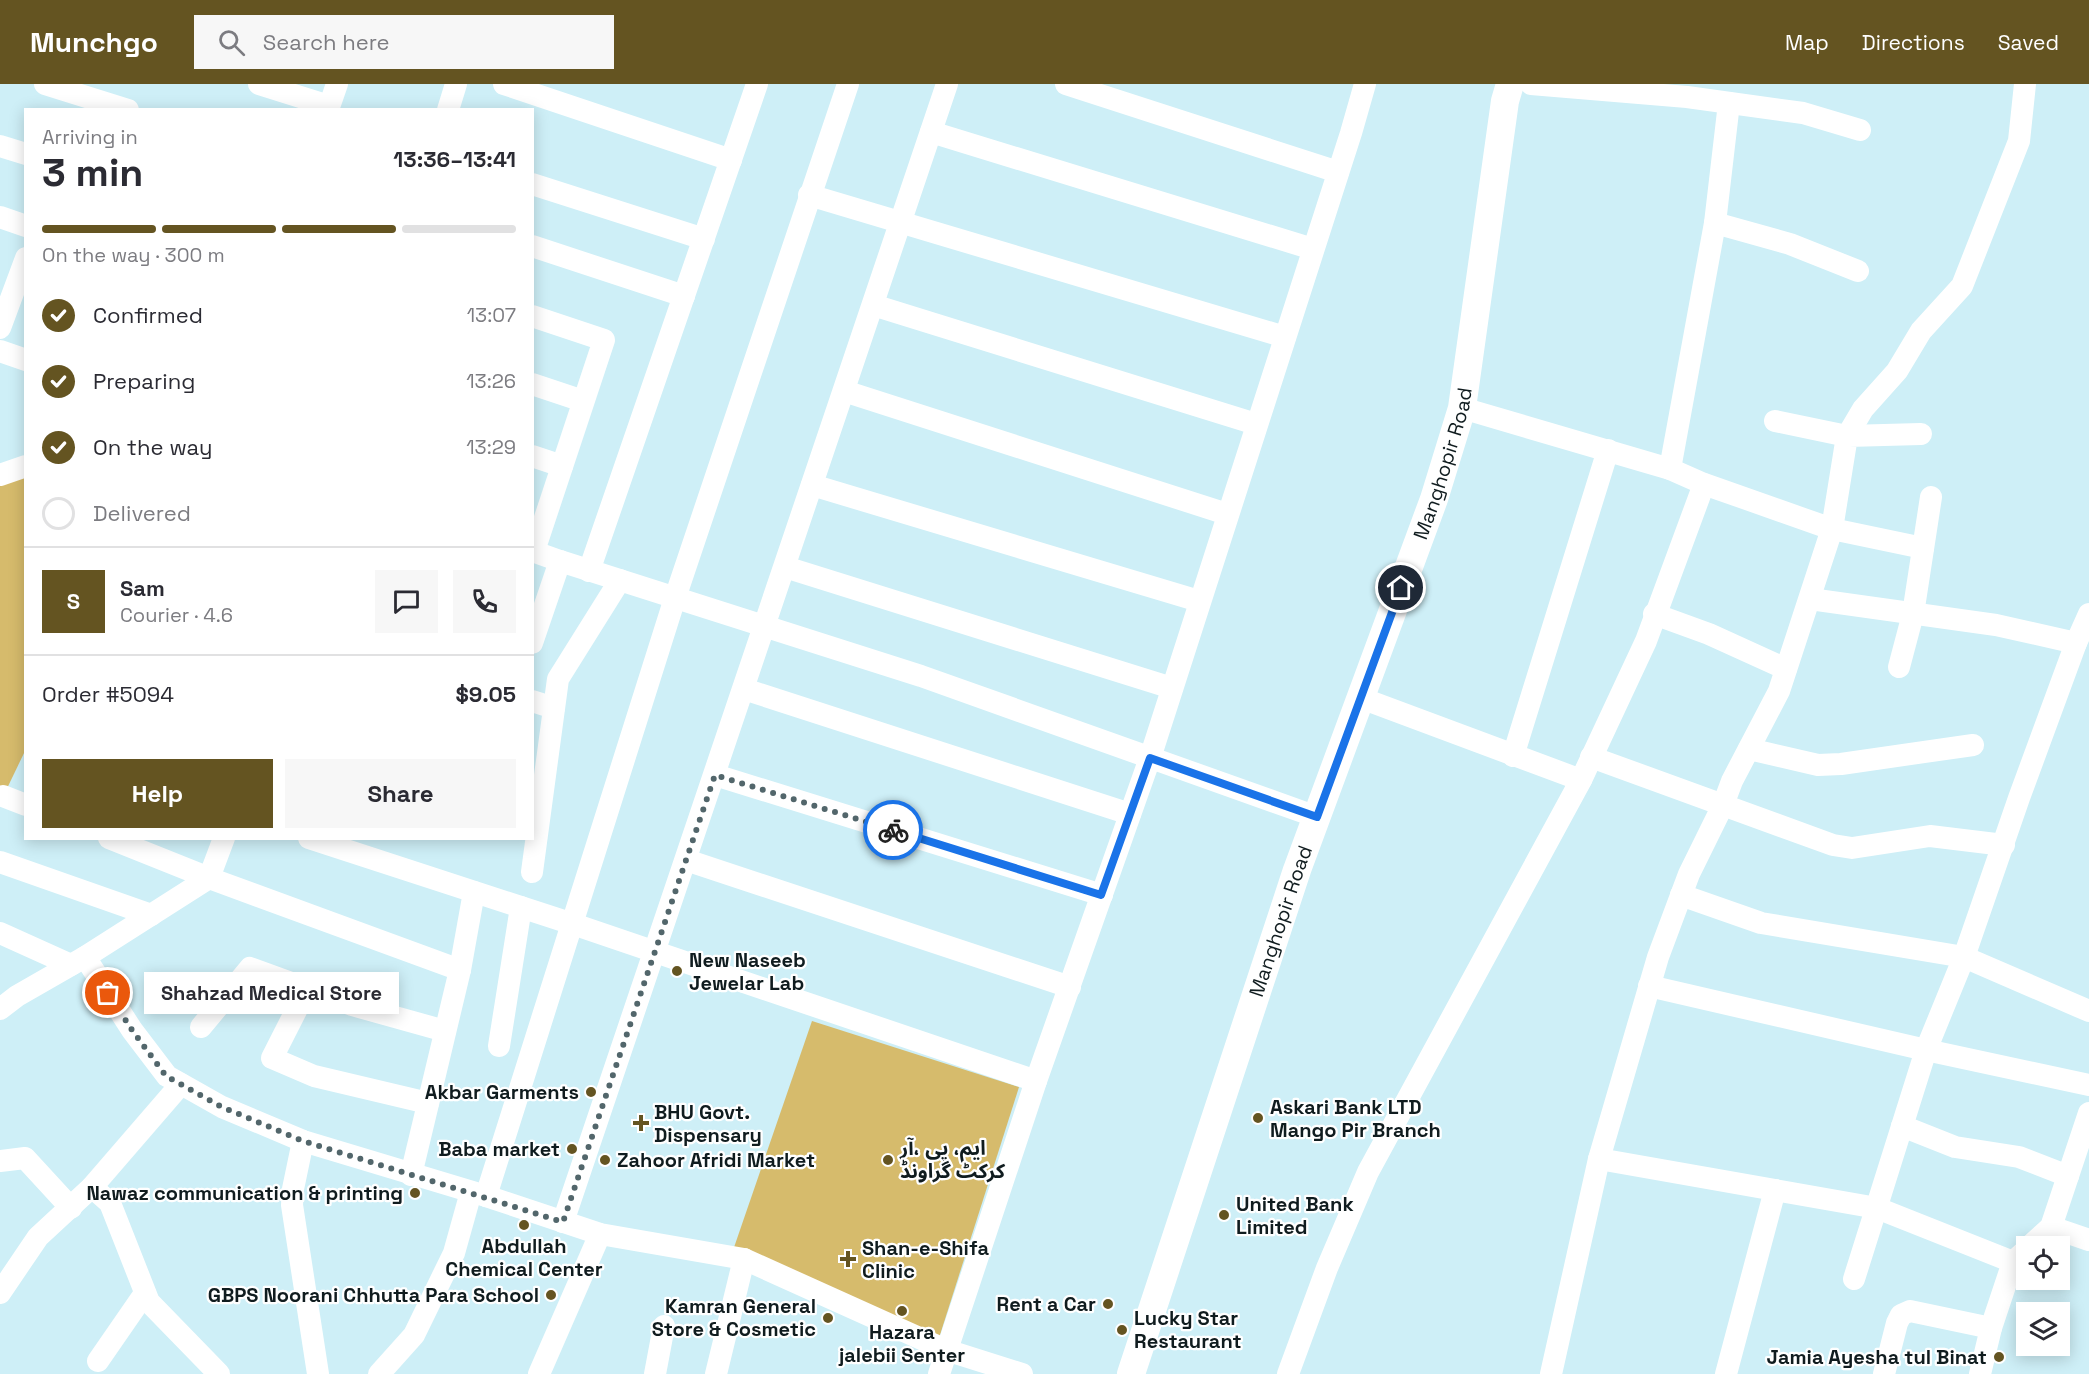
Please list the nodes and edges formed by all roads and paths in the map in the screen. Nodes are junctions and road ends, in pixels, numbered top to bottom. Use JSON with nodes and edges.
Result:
{"nodes":[{"id":1,"x":45,"y":84,"type":"edge"},
{"id":2,"x":259,"y":84,"type":"edge"},
{"id":3,"x":337,"y":84,"type":"edge"},
{"id":4,"x":456,"y":84,"type":"edge"},
{"id":5,"x":504,"y":84,"type":"edge"},
{"id":6,"x":757,"y":84,"type":"edge"},
{"id":7,"x":848,"y":84,"type":"edge"},
{"id":8,"x":947,"y":84,"type":"edge"},
{"id":9,"x":1066,"y":84,"type":"edge"},
{"id":10,"x":1365,"y":84,"type":"edge"},
{"id":11,"x":1510,"y":84,"type":"edge"},
{"id":12,"x":1531,"y":84,"type":"edge"},
{"id":13,"x":2025,"y":84,"type":"edge"},
{"id":14,"x":1688,"y":91,"type":"edge"},
{"id":15,"x":84,"y":96,"type":"edge"},
{"id":16,"x":1729,"y":103,"type":"junction"},
{"id":17,"x":123,"y":108,"type":"edge"},
{"id":18,"x":328,"y":108,"type":"edge"},
{"id":19,"x":449,"y":108,"type":"edge"},
{"id":20,"x":1860,"y":130,"type":"dead end"},
{"id":21,"x":931,"y":132,"type":"junction"},
{"id":22,"x":0,"y":146,"type":"edge"},
{"id":23,"x":24,"y":153,"type":"edge"},
{"id":24,"x":731,"y":160,"type":"junction"},
{"id":25,"x":1338,"y":172,"type":"junction"},
{"id":26,"x":534,"y":185,"type":"edge"},
{"id":27,"x":809,"y":195,"type":"junction"},
{"id":28,"x":0,"y":217,"type":"edge"},
{"id":29,"x":901,"y":222,"type":"junction"},
{"id":30,"x":1715,"y":223,"type":"junction"},
{"id":31,"x":24,"y":225,"type":"edge"},
{"id":32,"x":704,"y":239,"type":"junction"},
{"id":33,"x":534,"y":247,"type":"edge"},
{"id":34,"x":1313,"y":249,"type":"junction"},
{"id":35,"x":24,"y":263,"type":"edge"},
{"id":36,"x":1858,"y":271,"type":"dead end"},
{"id":37,"x":12,"y":296,"type":"edge"},
{"id":38,"x":684,"y":296,"type":"junction"},
{"id":39,"x":873,"y":305,"type":"junction"},
{"id":40,"x":534,"y":317,"type":"edge"},
{"id":41,"x":0,"y":328,"type":"edge"},
{"id":42,"x":1285,"y":337,"type":"junction"},
{"id":43,"x":0,"y":351,"type":"edge"},
{"id":44,"x":24,"y":359,"type":"edge"},
{"id":45,"x":534,"y":385,"type":"edge"},
{"id":46,"x":844,"y":391,"type":"junction"},
{"id":47,"x":584,"y":401,"type":"junction"},
{"id":48,"x":1462,"y":408,"type":"junction"},
{"id":49,"x":1775,"y":420,"type":"dead end"},
{"id":50,"x":1256,"y":424,"type":"junction"},
{"id":51,"x":1921,"y":434,"type":"dead end"},
{"id":52,"x":1847,"y":436,"type":"junction"},
{"id":53,"x":1608,"y":450,"type":"junction"},
{"id":54,"x":534,"y":457,"type":"edge"},
{"id":55,"x":562,"y":466,"type":"junction"},
{"id":56,"x":24,"y":467,"type":"edge"},
{"id":57,"x":1670,"y":469,"type":"junction"},
{"id":58,"x":0,"y":475,"type":"edge"},
{"id":59,"x":1704,"y":484,"type":"junction"},
{"id":60,"x":812,"y":485,"type":"junction"},
{"id":61,"x":1931,"y":497,"type":"dead end"},
{"id":62,"x":1227,"y":514,"type":"junction"},
{"id":63,"x":1832,"y":529,"type":"junction"},
{"id":64,"x":534,"y":548,"type":"edge"},
{"id":65,"x":1923,"y":548,"type":"junction"},
{"id":66,"x":534,"y":551,"type":"edge"},
{"id":67,"x":560,"y":561,"type":"junction"},
{"id":68,"x":785,"y":567,"type":"junction"},
{"id":69,"x":589,"y":571,"type":"junction"},
{"id":70,"x":620,"y":580,"type":"junction"},
{"id":71,"x":675,"y":598,"type":"junction"},
{"id":72,"x":1810,"y":599,"type":"junction"},
{"id":73,"x":1199,"y":601,"type":"junction"},
{"id":74,"x":1654,"y":614,"type":"junction"},
{"id":75,"x":1913,"y":614,"type":"junction"},
{"id":76,"x":2089,"y":614,"type":"edge"},
{"id":77,"x":765,"y":627,"type":"junction"},
{"id":78,"x":534,"y":637,"type":"edge"},
{"id":79,"x":2076,"y":643,"type":"junction"},
{"id":80,"x":1899,"y":667,"type":"dead end"},
{"id":81,"x":1786,"y":669,"type":"junction"},
{"id":82,"x":1172,"y":687,"type":"junction"},
{"id":83,"x":744,"y":689,"type":"junction"},
{"id":84,"x":1361,"y":698,"type":"junction"},
{"id":85,"x":543,"y":704,"type":"edge"},
{"id":86,"x":1973,"y":745,"type":"dead end"},
{"id":87,"x":1749,"y":749,"type":"junction"},
{"id":88,"x":1513,"y":756,"type":"junction"},
{"id":89,"x":1591,"y":757,"type":"junction"},
{"id":90,"x":1150,"y":758,"type":"junction"},
{"id":91,"x":539,"y":774,"type":"edge"},
{"id":92,"x":715,"y":775,"type":"junction"},
{"id":93,"x":1581,"y":780,"type":"junction"},
{"id":94,"x":3,"y":796,"type":"dead end"},
{"id":95,"x":534,"y":800,"type":"edge"},
{"id":96,"x":24,"y":804,"type":"edge"},
{"id":97,"x":1723,"y":805,"type":"junction"},
{"id":98,"x":1130,"y":814,"type":"junction"},
{"id":99,"x":1317,"y":817,"type":"junction"},
{"id":100,"x":114,"y":840,"type":"edge"},
{"id":101,"x":223,"y":840,"type":"edge"},
{"id":102,"x":315,"y":840,"type":"edge"},
{"id":103,"x":526,"y":842,"type":"edge"},
{"id":104,"x":2004,"y":845,"type":"junction"},
{"id":105,"x":686,"y":860,"type":"junction"},
{"id":106,"x":0,"y":862,"type":"edge"},
{"id":107,"x":532,"y":872,"type":"dead end"},
{"id":108,"x":209,"y":878,"type":"junction"},
{"id":109,"x":474,"y":892,"type":"junction"},
{"id":110,"x":1101,"y":895,"type":"junction"},
{"id":111,"x":1681,"y":895,"type":"junction"},
{"id":112,"x":521,"y":907,"type":"junction"},
{"id":113,"x":151,"y":915,"type":"junction"},
{"id":114,"x":573,"y":924,"type":"junction"},
{"id":115,"x":0,"y":933,"type":"edge"},
{"id":116,"x":655,"y":951,"type":"junction"},
{"id":117,"x":1964,"y":957,"type":"junction"},
{"id":118,"x":78,"y":961,"type":"junction"},
{"id":119,"x":460,"y":970,"type":"junction"},
{"id":120,"x":1649,"y":986,"type":"junction"},
{"id":121,"x":1070,"y":987,"type":"junction"},
{"id":122,"x":307,"y":989,"type":"junction"},
{"id":123,"x":0,"y":1010,"type":"edge"},
{"id":124,"x":2089,"y":1011,"type":"edge"},
{"id":125,"x":201,"y":1027,"type":"dead end"},
{"id":126,"x":446,"y":1031,"type":"junction"},
{"id":127,"x":499,"y":1046,"type":"dead end"},
{"id":128,"x":1926,"y":1050,"type":"junction"},
{"id":129,"x":1036,"y":1081,"type":"junction"},
{"id":130,"x":181,"y":1084,"type":"junction"},
{"id":131,"x":2089,"y":1085,"type":"edge"},
{"id":132,"x":428,"y":1103,"type":"junction"},
{"id":133,"x":2089,"y":1113,"type":"edge"},
{"id":134,"x":1902,"y":1126,"type":"junction"},
{"id":135,"x":303,"y":1141,"type":"junction"},
{"id":136,"x":1599,"y":1159,"type":"junction"},
{"id":137,"x":0,"y":1161,"type":"edge"},
{"id":138,"x":411,"y":1175,"type":"junction"},
{"id":139,"x":2068,"y":1176,"type":"junction"},
{"id":140,"x":92,"y":1187,"type":"junction"},
{"id":141,"x":1775,"y":1190,"type":"junction"},
{"id":142,"x":478,"y":1194,"type":"junction"},
{"id":143,"x":71,"y":1208,"type":"junction"},
{"id":144,"x":1877,"y":1208,"type":"junction"},
{"id":145,"x":563,"y":1222,"type":"junction"},
{"id":146,"x":2051,"y":1227,"type":"junction"},
{"id":147,"x":600,"y":1234,"type":"junction"},
{"id":148,"x":2041,"y":1236,"type":"edge"},
{"id":149,"x":2089,"y":1240,"type":"edge"},
{"id":150,"x":2016,"y":1255,"type":"edge"},
{"id":151,"x":744,"y":1259,"type":"junction"},
{"id":152,"x":2016,"y":1266,"type":"edge"},
{"id":153,"x":1854,"y":1279,"type":"dead end"},
{"id":154,"x":0,"y":1293,"type":"edge"},
{"id":155,"x":145,"y":1293,"type":"junction"},
{"id":156,"x":664,"y":1326,"type":"dead end"},
{"id":157,"x":1991,"y":1328,"type":"junction"},
{"id":158,"x":946,"y":1350,"type":"junction"},
{"id":159,"x":98,"y":1361,"type":"dead end"},
{"id":160,"x":1135,"y":1373,"type":"edge"},
{"id":161,"x":219,"y":1374,"type":"edge"},
{"id":162,"x":318,"y":1374,"type":"edge"},
{"id":163,"x":379,"y":1374,"type":"edge"},
{"id":164,"x":539,"y":1374,"type":"edge"},
{"id":165,"x":655,"y":1374,"type":"edge"},
{"id":166,"x":716,"y":1374,"type":"edge"},
{"id":167,"x":939,"y":1374,"type":"edge"},
{"id":168,"x":1022,"y":1374,"type":"edge"},
{"id":169,"x":1288,"y":1374,"type":"edge"},
{"id":170,"x":1551,"y":1374,"type":"edge"},
{"id":171,"x":1726,"y":1374,"type":"edge"},
{"id":172,"x":1884,"y":1374,"type":"edge"},
{"id":173,"x":1980,"y":1374,"type":"edge"}],
"edges":[{"from":1,"to":15,"type":"street"},
{"from":2,"to":18,"type":"street"},
{"from":3,"to":18,"type":"street"},
{"from":4,"to":19,"type":"street"},
{"from":5,"to":24,"type":"street"},
{"from":6,"to":24,"type":"street"},
{"from":7,"to":27,"type":"street"},
{"from":8,"to":21,"type":"street"},
{"from":9,"to":25,"type":"street"},
{"from":10,"to":25,"type":"street"},
{"from":11,"to":48,"type":"main road","name":"Manghopir Road"},
{"from":12,"to":14,"type":"street"},
{"from":13,"to":52,"type":"street"},
{"from":14,"to":16,"type":"street"},
{"from":15,"to":17,"type":"street"},
{"from":16,"to":20,"type":"street"},
{"from":16,"to":30,"type":"street"},
{"from":21,"to":29,"type":"street"},
{"from":21,"to":34,"type":"street"},
{"from":22,"to":23,"type":"street"},
{"from":24,"to":32,"type":"street"},
{"from":25,"to":34,"type":"street"},
{"from":26,"to":32,"type":"street"},
{"from":27,"to":29,"type":"street"},
{"from":27,"to":71,"type":"street"},
{"from":28,"to":31,"type":"street"},
{"from":29,"to":39,"type":"street"},
{"from":29,"to":42,"type":"street"},
{"from":30,"to":36,"type":"street"},
{"from":30,"to":57,"type":"street"},
{"from":32,"to":38,"type":"street"},
{"from":33,"to":38,"type":"street"},
{"from":34,"to":42,"type":"street"},
{"from":35,"to":37,"type":"street"},
{"from":37,"to":41,"type":"street"},
{"from":38,"to":69,"type":"street"},
{"from":39,"to":46,"type":"street"},
{"from":39,"to":50,"type":"street"},
{"from":40,"to":47,"type":"street"},
{"from":42,"to":50,"type":"street"},
{"from":43,"to":44,"type":"street"},
{"from":45,"to":47,"type":"street"},
{"from":46,"to":60,"type":"street"},
{"from":46,"to":62,"type":"street"},
{"from":47,"to":55,"type":"street"},
{"from":48,"to":53,"type":"street"},
{"from":48,"to":84,"type":"main road","name":"Manghopir Road"},
{"from":49,"to":52,"type":"street"},
{"from":50,"to":62,"type":"street"},
{"from":51,"to":52,"type":"street"},
{"from":52,"to":63,"type":"street"},
{"from":53,"to":57,"type":"street"},
{"from":53,"to":88,"type":"street"},
{"from":54,"to":55,"type":"street"},
{"from":55,"to":64,"type":"street"},
{"from":56,"to":58,"type":"street"},
{"from":57,"to":59,"type":"street"},
{"from":59,"to":63,"type":"street"},
{"from":59,"to":74,"type":"street"},
{"from":60,"to":68,"type":"street"},
{"from":60,"to":73,"type":"street"},
{"from":61,"to":65,"type":"street"},
{"from":62,"to":73,"type":"street"},
{"from":63,"to":65,"type":"street"},
{"from":63,"to":72,"type":"street"},
{"from":65,"to":75,"type":"street"},
{"from":66,"to":67,"type":"street"},
{"from":67,"to":69,"type":"street"},
{"from":67,"to":78,"type":"street"},
{"from":68,"to":77,"type":"street"},
{"from":68,"to":82,"type":"street"},
{"from":69,"to":70,"type":"street"},
{"from":70,"to":71,"type":"street"},
{"from":70,"to":85,"type":"street"},
{"from":71,"to":77,"type":"street"},
{"from":71,"to":114,"type":"street"},
{"from":72,"to":75,"type":"street"},
{"from":72,"to":81,"type":"street"},
{"from":73,"to":82,"type":"street"},
{"from":74,"to":81,"type":"street"},
{"from":74,"to":89,"type":"street"},
{"from":75,"to":79,"type":"street"},
{"from":75,"to":80,"type":"street"},
{"from":76,"to":79,"type":"street"},
{"from":77,"to":83,"type":"street"},
{"from":77,"to":90,"type":"street"},
{"from":79,"to":104,"type":"street"},
{"from":81,"to":87,"type":"street"},
{"from":82,"to":90,"type":"street"},
{"from":83,"to":92,"type":"street"},
{"from":83,"to":98,"type":"street"},
{"from":84,"to":88,"type":"street"},
{"from":84,"to":99,"type":"main road","name":"Manghopir Road"},
{"from":85,"to":91,"type":"street"},
{"from":86,"to":87,"type":"street"},
{"from":87,"to":97,"type":"street"},
{"from":88,"to":93,"type":"street"},
{"from":89,"to":93,"type":"street"},
{"from":89,"to":97,"type":"street"},
{"from":90,"to":98,"type":"street"},
{"from":90,"to":99,"type":"street"},
{"from":91,"to":95,"type":"street"},
{"from":92,"to":105,"type":"street"},
{"from":92,"to":110,"type":"street"},
{"from":93,"to":169,"type":"street"},
{"from":94,"to":96,"type":"street"},
{"from":97,"to":104,"type":"street"},
{"from":97,"to":111,"type":"street"},
{"from":98,"to":110,"type":"street"},
{"from":99,"to":160,"type":"main road","name":"Manghopir Road"},
{"from":100,"to":108,"type":"street"},
{"from":101,"to":108,"type":"street"},
{"from":102,"to":109,"type":"street"},
{"from":103,"to":107,"type":"street"},
{"from":104,"to":117,"type":"street"},
{"from":105,"to":116,"type":"street"},
{"from":105,"to":121,"type":"street"},
{"from":106,"to":113,"type":"street"},
{"from":108,"to":113,"type":"street"},
{"from":108,"to":119,"type":"street"},
{"from":109,"to":112,"type":"street"},
{"from":109,"to":119,"type":"street"},
{"from":110,"to":121,"type":"street"},
{"from":111,"to":117,"type":"street"},
{"from":111,"to":120,"type":"street"},
{"from":112,"to":114,"type":"street"},
{"from":112,"to":127,"type":"street"},
{"from":113,"to":118,"type":"street"},
{"from":114,"to":116,"type":"street"},
{"from":114,"to":142,"type":"street"},
{"from":115,"to":118,"type":"street"},
{"from":116,"to":129,"type":"street"},
{"from":116,"to":145,"type":"street"},
{"from":117,"to":124,"type":"street"},
{"from":117,"to":128,"type":"street"},
{"from":118,"to":123,"type":"street"},
{"from":118,"to":130,"type":"street"},
{"from":119,"to":126,"type":"street"},
{"from":120,"to":128,"type":"street"},
{"from":120,"to":136,"type":"street"},
{"from":121,"to":129,"type":"street"},
{"from":122,"to":125,"type":"street"},
{"from":122,"to":126,"type":"street"},
{"from":122,"to":132,"type":"street"},
{"from":126,"to":132,"type":"street"},
{"from":128,"to":131,"type":"street"},
{"from":128,"to":134,"type":"street"},
{"from":129,"to":158,"type":"street"},
{"from":130,"to":135,"type":"street"},
{"from":130,"to":140,"type":"street"},
{"from":132,"to":138,"type":"street"},
{"from":133,"to":139,"type":"street"},
{"from":134,"to":139,"type":"street"},
{"from":134,"to":144,"type":"street"},
{"from":135,"to":138,"type":"street"},
{"from":135,"to":162,"type":"street"},
{"from":136,"to":141,"type":"street"},
{"from":136,"to":170,"type":"street"},
{"from":137,"to":143,"type":"street"},
{"from":138,"to":142,"type":"street"},
{"from":139,"to":146,"type":"street"},
{"from":140,"to":143,"type":"street"},
{"from":140,"to":155,"type":"street"},
{"from":141,"to":144,"type":"street"},
{"from":141,"to":171,"type":"street"},
{"from":142,"to":145,"type":"street"},
{"from":142,"to":163,"type":"street"},
{"from":143,"to":154,"type":"street"},
{"from":144,"to":150,"type":"street"},
{"from":144,"to":153,"type":"street"},
{"from":145,"to":147,"type":"street"},
{"from":146,"to":148,"type":"street"},
{"from":146,"to":149,"type":"street"},
{"from":147,"to":151,"type":"street"},
{"from":147,"to":164,"type":"street"},
{"from":151,"to":158,"type":"street"},
{"from":151,"to":166,"type":"street"},
{"from":152,"to":157,"type":"street"},
{"from":155,"to":159,"type":"street"},
{"from":155,"to":161,"type":"street"},
{"from":156,"to":165,"type":"street"},
{"from":157,"to":172,"type":"street"},
{"from":157,"to":173,"type":"street"},
{"from":158,"to":167,"type":"street"},
{"from":158,"to":168,"type":"street"}]}
